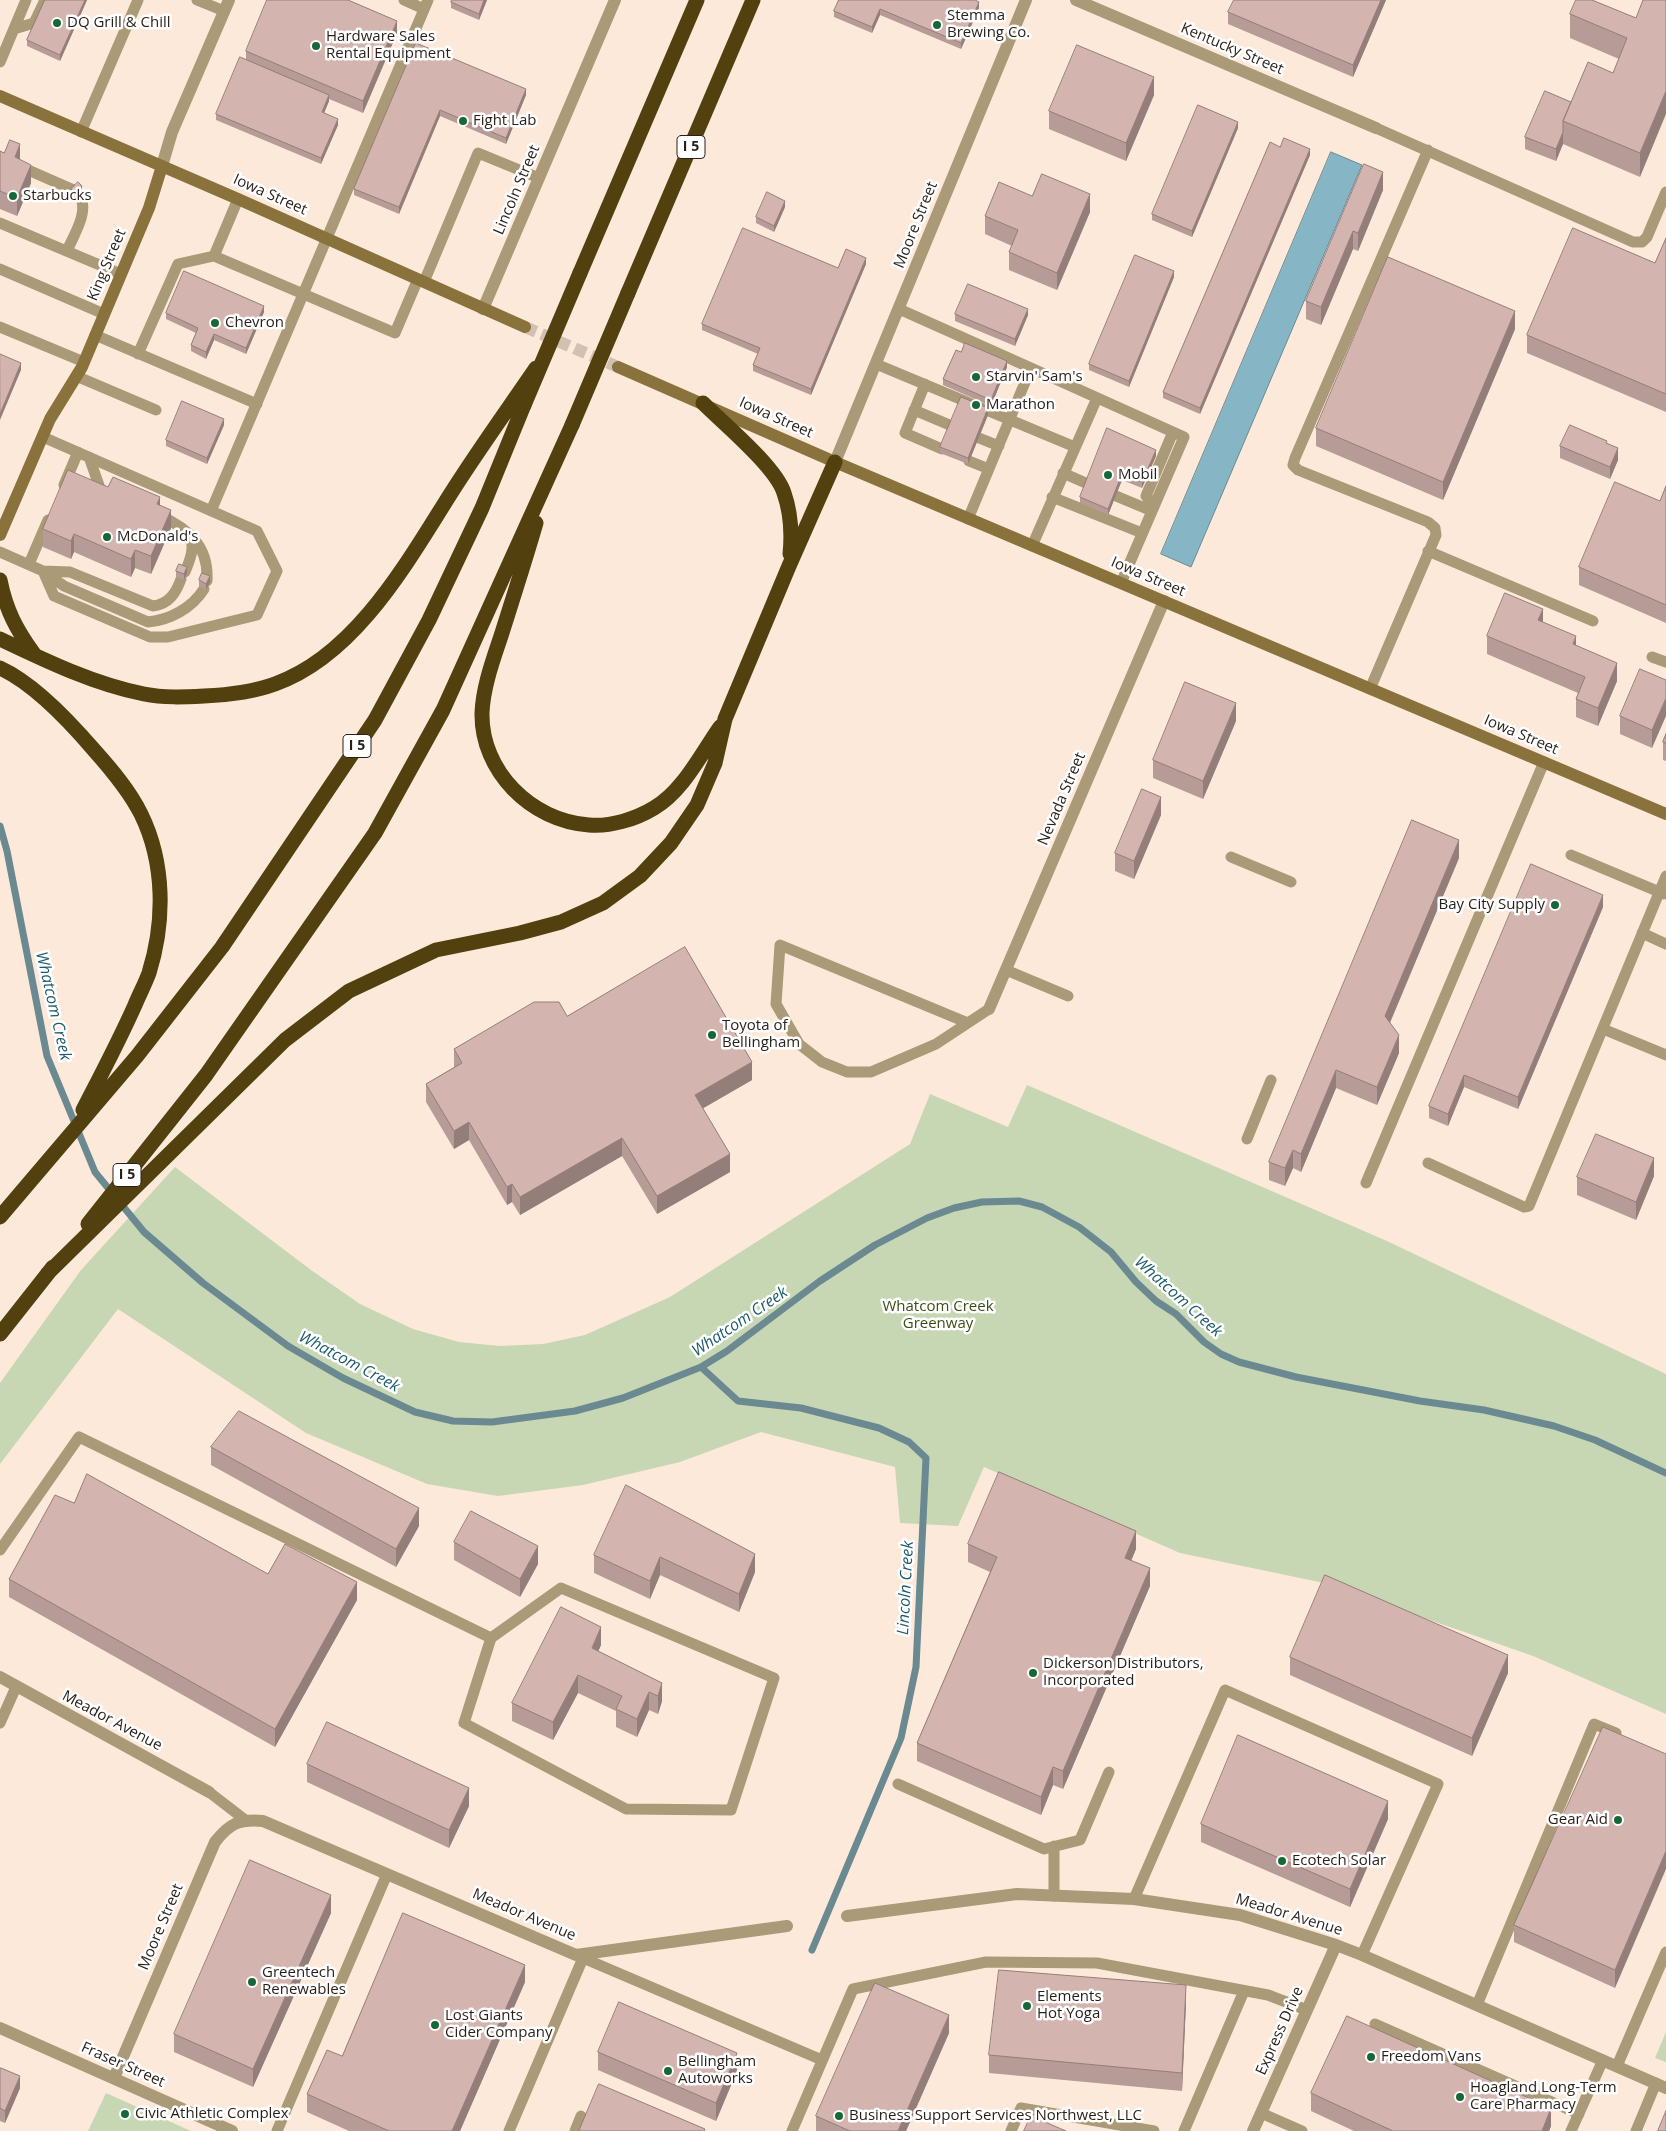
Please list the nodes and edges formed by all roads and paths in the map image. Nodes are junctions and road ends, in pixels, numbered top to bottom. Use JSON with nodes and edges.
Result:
{"nodes":[{"id":1,"x":26,"y":0,"type":"edge"},
{"id":2,"x":45,"y":0,"type":"edge"},
{"id":3,"x":138,"y":0,"type":"edge"},
{"id":4,"x":197,"y":0,"type":"edge"},
{"id":5,"x":404,"y":0,"type":"edge"},
{"id":6,"x":615,"y":0,"type":"edge"},
{"id":7,"x":697,"y":0,"type":"edge"},
{"id":8,"x":753,"y":0,"type":"edge"},
{"id":9,"x":1026,"y":0,"type":"edge"},
{"id":10,"x":1076,"y":0,"type":"edge"},
{"id":11,"x":426,"y":4,"type":"edge"},
{"id":12,"x":226,"y":6,"type":"edge"},
{"id":13,"x":14,"y":29,"type":"junction"},
{"id":14,"x":0,"y":62,"type":"edge"},
{"id":15,"x":0,"y":96,"type":"edge"},
{"id":16,"x":1376,"y":128,"type":"joint"},
{"id":17,"x":81,"y":132,"type":"junction"},
{"id":18,"x":1428,"y":150,"type":"junction"},
{"id":19,"x":19,"y":166,"type":"edge"},
{"id":20,"x":162,"y":166,"type":"junction"},
{"id":21,"x":539,"y":178,"type":"junction"},
{"id":22,"x":1666,"y":192,"type":"edge"},
{"id":23,"x":238,"y":199,"type":"junction"},
{"id":24,"x":0,"y":223,"type":"edge"},
{"id":25,"x":327,"y":238,"type":"junction"},
{"id":26,"x":67,"y":251,"type":"junction"},
{"id":27,"x":214,"y":256,"type":"junction"},
{"id":28,"x":0,"y":269,"type":"edge"},
{"id":29,"x":121,"y":274,"type":"junction"},
{"id":30,"x":421,"y":281,"type":"junction"},
{"id":31,"x":303,"y":294,"type":"junction"},
{"id":32,"x":483,"y":309,"type":"junction"},
{"id":33,"x":899,"y":309,"type":"junction"},
{"id":34,"x":104,"y":314,"type":"junction"},
{"id":35,"x":0,"y":326,"type":"edge"},
{"id":36,"x":525,"y":327,"type":"tunnel mouth"},
{"id":37,"x":95,"y":335,"type":"junction"},
{"id":38,"x":138,"y":354,"type":"junction"},
{"id":39,"x":84,"y":362,"type":"junction"},
{"id":40,"x":876,"y":364,"type":"junction"},
{"id":41,"x":618,"y":367,"type":"tunnel mouth"},
{"id":42,"x":1031,"y":368,"type":"junction"},
{"id":43,"x":76,"y":376,"type":"junction"},
{"id":44,"x":925,"y":384,"type":"junction"},
{"id":45,"x":1097,"y":398,"type":"junction"},
{"id":46,"x":519,"y":403,"type":"junction"},
{"id":47,"x":703,"y":403,"type":"junction"},
{"id":48,"x":257,"y":404,"type":"junction"},
{"id":49,"x":156,"y":410,"type":"dead end"},
{"id":50,"x":914,"y":410,"type":"junction"},
{"id":51,"x":1009,"y":420,"type":"junction"},
{"id":52,"x":952,"y":426,"type":"edge"},
{"id":53,"x":43,"y":437,"type":"junction"},
{"id":54,"x":979,"y":438,"type":"edge"},
{"id":55,"x":999,"y":446,"type":"junction"},
{"id":56,"x":1074,"y":447,"type":"junction"},
{"id":57,"x":942,"y":449,"type":"edge"},
{"id":58,"x":78,"y":452,"type":"junction"},
{"id":59,"x":89,"y":458,"type":"junction"},
{"id":60,"x":556,"y":460,"type":"junction"},
{"id":61,"x":969,"y":461,"type":"edge"},
{"id":62,"x":835,"y":462,"type":"junction"},
{"id":63,"x":989,"y":469,"type":"junction"},
{"id":64,"x":1063,"y":473,"type":"junction"},
{"id":65,"x":1088,"y":484,"type":"edge"},
{"id":66,"x":59,"y":495,"type":"edge"},
{"id":67,"x":113,"y":496,"type":"edge"},
{"id":68,"x":1116,"y":496,"type":"edge"},
{"id":69,"x":1052,"y":497,"type":"junction"},
{"id":70,"x":1153,"y":508,"type":"junction"},
{"id":71,"x":211,"y":511,"type":"junction"},
{"id":72,"x":51,"y":512,"type":"edge"},
{"id":73,"x":160,"y":516,"type":"edge"},
{"id":74,"x":968,"y":519,"type":"junction"},
{"id":75,"x":188,"y":531,"type":"junction"},
{"id":76,"x":1142,"y":533,"type":"junction"},
{"id":77,"x":0,"y":535,"type":"edge"},
{"id":78,"x":1032,"y":546,"type":"junction"},
{"id":79,"x":1428,"y":551,"type":"junction"},
{"id":80,"x":0,"y":552,"type":"edge"},
{"id":81,"x":29,"y":564,"type":"junction"},
{"id":82,"x":789,"y":566,"type":"junction"},
{"id":83,"x":43,"y":571,"type":"junction"},
{"id":84,"x":0,"y":580,"type":"edge"},
{"id":85,"x":1121,"y":583,"type":"junction"},
{"id":86,"x":1164,"y":601,"type":"junction"},
{"id":87,"x":1593,"y":621,"type":"dead end"},
{"id":88,"x":0,"y":640,"type":"edge"},
{"id":89,"x":35,"y":655,"type":"junction"},
{"id":90,"x":1652,"y":657,"type":"dead end"},
{"id":91,"x":1666,"y":662,"type":"edge"},
{"id":92,"x":0,"y":668,"type":"edge"},
{"id":93,"x":1370,"y":689,"type":"junction"},
{"id":94,"x":725,"y":719,"type":"junction"},
{"id":95,"x":1544,"y":762,"type":"junction"},
{"id":96,"x":1666,"y":814,"type":"edge"},
{"id":97,"x":1571,"y":855,"type":"dead end"},
{"id":98,"x":1231,"y":857,"type":"dead end"},
{"id":99,"x":1666,"y":876,"type":"edge"},
{"id":100,"x":1291,"y":882,"type":"dead end"},
{"id":101,"x":1662,"y":894,"type":"edge"},
{"id":102,"x":1642,"y":933,"type":"junction"},
{"id":103,"x":1666,"y":944,"type":"edge"},
{"id":104,"x":1006,"y":970,"type":"junction"},
{"id":105,"x":1068,"y":996,"type":"dead end"},
{"id":106,"x":989,"y":1009,"type":"joint"},
{"id":107,"x":968,"y":1023,"type":"junction"},
{"id":108,"x":1603,"y":1029,"type":"junction"},
{"id":109,"x":1666,"y":1055,"type":"edge"},
{"id":110,"x":1271,"y":1080,"type":"dead end"},
{"id":111,"x":71,"y":1134,"type":"junction"},
{"id":112,"x":1247,"y":1139,"type":"dead end"},
{"id":113,"x":1428,"y":1163,"type":"dead end"},
{"id":114,"x":1366,"y":1184,"type":"dead end"},
{"id":115,"x":4,"y":1213,"type":"edge"},
{"id":116,"x":47,"y":1274,"type":"junction"},
{"id":117,"x":0,"y":1334,"type":"edge"},
{"id":118,"x":0,"y":1550,"type":"edge"},
{"id":119,"x":491,"y":1638,"type":"junction"},
{"id":120,"x":0,"y":1678,"type":"edge"},
{"id":121,"x":16,"y":1687,"type":"junction"},
{"id":122,"x":0,"y":1723,"type":"edge"},
{"id":123,"x":1630,"y":1739,"type":"edge"},
{"id":124,"x":1109,"y":1772,"type":"dead end"},
{"id":125,"x":898,"y":1784,"type":"dead end"},
{"id":126,"x":209,"y":1792,"type":"joint"},
{"id":127,"x":244,"y":1819,"type":"junction"},
{"id":128,"x":1054,"y":1846,"type":"junction"},
{"id":129,"x":387,"y":1874,"type":"junction"},
{"id":130,"x":1054,"y":1896,"type":"junction"},
{"id":131,"x":1134,"y":1899,"type":"junction"},
{"id":132,"x":847,"y":1916,"type":"dead end"},
{"id":133,"x":786,"y":1926,"type":"dead end"},
{"id":134,"x":1336,"y":1945,"type":"junction"},
{"id":135,"x":1666,"y":1952,"type":"edge"},
{"id":136,"x":1362,"y":1955,"type":"junction"},
{"id":137,"x":579,"y":1956,"type":"junction"},
{"id":138,"x":1244,"y":1991,"type":"junction"},
{"id":139,"x":1477,"y":2005,"type":"junction"},
{"id":140,"x":1308,"y":2010,"type":"junction"},
{"id":141,"x":1375,"y":2024,"type":"dead end"},
{"id":142,"x":0,"y":2028,"type":"edge"},
{"id":143,"x":822,"y":2060,"type":"junction"},
{"id":144,"x":1603,"y":2060,"type":"junction"},
{"id":145,"x":1617,"y":2066,"type":"junction"},
{"id":146,"x":114,"y":2078,"type":"junction"},
{"id":147,"x":1661,"y":2086,"type":"edge"},
{"id":148,"x":1261,"y":2113,"type":"junction"},
{"id":149,"x":1579,"y":2114,"type":"junction"},
{"id":150,"x":581,"y":2116,"type":"dead end"},
{"id":151,"x":232,"y":2131,"type":"edge"},
{"id":152,"x":277,"y":2131,"type":"edge"},
{"id":153,"x":509,"y":2131,"type":"edge"},
{"id":154,"x":574,"y":2131,"type":"edge"},
{"id":155,"x":792,"y":2131,"type":"edge"},
{"id":156,"x":1011,"y":2131,"type":"edge"},
{"id":157,"x":1154,"y":2131,"type":"edge"},
{"id":158,"x":1184,"y":2131,"type":"edge"},
{"id":159,"x":1253,"y":2131,"type":"edge"},
{"id":160,"x":1302,"y":2131,"type":"edge"},
{"id":161,"x":1571,"y":2131,"type":"edge"},
{"id":162,"x":1636,"y":2131,"type":"edge"}],
"edges":[{"from":1,"to":13,"type":"lane"},
{"from":2,"to":13,"type":"lane"},
{"from":3,"to":17,"type":"lane"},
{"from":4,"to":12,"type":"lane"},
{"from":5,"to":11,"type":"lane"},
{"from":6,"to":21,"type":"street","name":"Lincoln Street"},
{"from":7,"to":46,"type":"highway","number":"I 5","bridge":true},
{"from":8,"to":60,"type":"highway","number":"I 5","bridge":true},
{"from":9,"to":33,"type":"street","name":"Moore Street"},
{"from":10,"to":16,"type":"street","name":"Kentucky Street"},
{"from":11,"to":25,"type":"lane"},
{"from":12,"to":20,"type":"street","name":"King Street"},
{"from":13,"to":14,"type":"lane"},
{"from":15,"to":17,"type":"main road","name":"Iowa Street"},
{"from":16,"to":18,"type":"lane"},
{"from":17,"to":20,"type":"main road","name":"Iowa Street"},
{"from":18,"to":22,"type":"lane"},
{"from":18,"to":79,"type":"lane"},
{"from":19,"to":26,"type":"lane"},
{"from":20,"to":23,"type":"main road","name":"Iowa Street"},
{"from":20,"to":29,"type":"main road","name":"King Street"},
{"from":21,"to":30,"type":"lane"},
{"from":21,"to":32,"type":"street","name":"Lincoln Street"},
{"from":23,"to":25,"type":"main road","name":"Iowa Street"},
{"from":23,"to":27,"type":"lane"},
{"from":24,"to":26,"type":"lane"},
{"from":25,"to":30,"type":"main road","name":"Iowa Street"},
{"from":25,"to":31,"type":"lane"},
{"from":26,"to":29,"type":"lane"},
{"from":27,"to":31,"type":"lane"},
{"from":27,"to":38,"type":"lane"},
{"from":28,"to":34,"type":"lane"},
{"from":29,"to":34,"type":"main road","name":"King Street"},
{"from":30,"to":31,"type":"lane"},
{"from":30,"to":32,"type":"main road","name":"Iowa Street"},
{"from":31,"to":48,"type":"lane"},
{"from":32,"to":36,"type":"main road","name":"Iowa Street"},
{"from":33,"to":40,"type":"street","name":"Moore Street"},
{"from":33,"to":42,"type":"lane"},
{"from":34,"to":37,"type":"main road","name":"King Street"},
{"from":35,"to":39,"type":"lane"},
{"from":37,"to":38,"type":"lane"},
{"from":37,"to":39,"type":"main road","name":"King Street"},
{"from":38,"to":48,"type":"lane"},
{"from":39,"to":43,"type":"main road","name":"King Street"},
{"from":40,"to":44,"type":"lane"},
{"from":40,"to":62,"type":"street","name":"Moore Street"},
{"from":41,"to":47,"type":"main road","name":"Iowa Street"},
{"from":42,"to":45,"type":"lane"},
{"from":42,"to":51,"type":"lane"},
{"from":43,"to":49,"type":"lane"},
{"from":43,"to":53,"type":"main road","name":"King Street"},
{"from":44,"to":50,"type":"lane"},
{"from":44,"to":51,"type":"lane"},
{"from":45,"to":56,"type":"lane"},
{"from":45,"to":70,"type":"lane"},
{"from":46,"to":89,"type":"highway"},
{"from":46,"to":111,"type":"highway","number":"I 5"},
{"from":47,"to":62,"type":"main road","name":"Iowa Street"},
{"from":47,"to":82,"type":"highway"},
{"from":48,"to":71,"type":"lane"},
{"from":50,"to":52,"type":"lane"},
{"from":50,"to":57,"type":"lane"},
{"from":51,"to":55,"type":"lane"},
{"from":51,"to":56,"type":"lane"},
{"from":53,"to":58,"type":"lane"},
{"from":53,"to":77,"type":"main road","name":"King Street"},
{"from":54,"to":55,"type":"lane"},
{"from":55,"to":63,"type":"lane"},
{"from":56,"to":64,"type":"lane"},
{"from":58,"to":59,"type":"lane"},
{"from":58,"to":66,"type":"lane"},
{"from":59,"to":67,"type":"lane"},
{"from":59,"to":71,"type":"lane"},
{"from":60,"to":94,"type":"highway"},
{"from":60,"to":116,"type":"highway","number":"I 5"},
{"from":61,"to":63,"type":"lane"},
{"from":62,"to":74,"type":"main road","name":"Iowa Street"},
{"from":62,"to":82,"type":"highway"},
{"from":63,"to":74,"type":"lane"},
{"from":64,"to":65,"type":"lane"},
{"from":64,"to":69,"type":"lane"},
{"from":68,"to":70,"type":"lane"},
{"from":69,"to":76,"type":"lane"},
{"from":69,"to":78,"type":"lane"},
{"from":70,"to":76,"type":"lane"},
{"from":71,"to":83,"type":"lane"},
{"from":72,"to":81,"type":"lane"},
{"from":73,"to":75,"type":"lane"},
{"from":74,"to":78,"type":"main road","name":"Iowa Street"},
{"from":75,"to":83,"type":"lane"},
{"from":75,"to":83,"type":"lane"},
{"from":76,"to":85,"type":"lane"},
{"from":78,"to":85,"type":"main road","name":"Iowa Street"},
{"from":79,"to":87,"type":"lane"},
{"from":79,"to":93,"type":"lane"},
{"from":80,"to":81,"type":"lane"},
{"from":81,"to":83,"type":"lane"},
{"from":82,"to":94,"type":"highway"},
{"from":84,"to":89,"type":"highway"},
{"from":85,"to":86,"type":"main road","name":"Iowa Street"},
{"from":86,"to":93,"type":"main road","name":"Iowa Street"},
{"from":86,"to":104,"type":"street","name":"Nevada Street"},
{"from":88,"to":89,"type":"highway"},
{"from":90,"to":91,"type":"lane"},
{"from":92,"to":111,"type":"highway"},
{"from":93,"to":95,"type":"main road","name":"Iowa Street"},
{"from":94,"to":116,"type":"highway"},
{"from":95,"to":96,"type":"main road","name":"Iowa Street"},
{"from":95,"to":114,"type":"lane"},
{"from":97,"to":101,"type":"lane"},
{"from":98,"to":100,"type":"lane"},
{"from":99,"to":101,"type":"lane"},
{"from":101,"to":102,"type":"lane"},
{"from":102,"to":103,"type":"lane"},
{"from":102,"to":108,"type":"lane"},
{"from":104,"to":105,"type":"lane"},
{"from":104,"to":106,"type":"street","name":"Nevada Street"},
{"from":106,"to":107,"type":"lane"},
{"from":107,"to":107,"type":"lane"},
{"from":108,"to":109,"type":"lane"},
{"from":108,"to":113,"type":"lane"},
{"from":110,"to":112,"type":"lane"},
{"from":111,"to":115,"type":"highway","number":"I 5"},
{"from":116,"to":117,"type":"highway","number":"I 5"},
{"from":118,"to":119,"type":"lane"},
{"from":119,"to":119,"type":"lane"},
{"from":120,"to":121,"type":"street","name":"Meador Avenue"},
{"from":121,"to":122,"type":"lane"},
{"from":121,"to":126,"type":"street","name":"Meador Avenue"},
{"from":123,"to":139,"type":"lane"},
{"from":124,"to":128,"type":"lane"},
{"from":125,"to":128,"type":"lane"},
{"from":126,"to":127,"type":"lane"},
{"from":127,"to":129,"type":"street","name":"Meador Avenue"},
{"from":127,"to":146,"type":"street","name":"Moore Street"},
{"from":128,"to":130,"type":"lane"},
{"from":129,"to":137,"type":"street","name":"Meador Avenue"},
{"from":129,"to":152,"type":"lane"},
{"from":130,"to":131,"type":"street","name":"Meador Avenue"},
{"from":130,"to":132,"type":"street","name":"Meador Avenue"},
{"from":131,"to":134,"type":"street","name":"Meador Avenue"},
{"from":131,"to":136,"type":"lane"},
{"from":133,"to":137,"type":"street","name":"Meador Avenue"},
{"from":134,"to":136,"type":"street","name":"Meador Avenue"},
{"from":134,"to":140,"type":"street","name":"Express Drive"},
{"from":135,"to":145,"type":"lane"},
{"from":136,"to":139,"type":"street","name":"Meador Avenue"},
{"from":137,"to":143,"type":"lane"},
{"from":137,"to":153,"type":"lane"},
{"from":138,"to":140,"type":"lane"},
{"from":138,"to":143,"type":"lane"},
{"from":138,"to":158,"type":"lane"},
{"from":139,"to":144,"type":"street","name":"Meador Avenue"},
{"from":140,"to":148,"type":"street","name":"Express Drive"},
{"from":141,"to":149,"type":"lane"},
{"from":142,"to":146,"type":"street","name":"Fraser Street"},
{"from":143,"to":155,"type":"lane"},
{"from":144,"to":145,"type":"street","name":"Meador Avenue"},
{"from":144,"to":149,"type":"lane"},
{"from":145,"to":147,"type":"street","name":"Meador Avenue"},
{"from":146,"to":151,"type":"street","name":"Fraser Street"},
{"from":147,"to":162,"type":"lane"},
{"from":148,"to":159,"type":"street","name":"Express Drive"},
{"from":148,"to":160,"type":"lane"},
{"from":149,"to":161,"type":"lane"},
{"from":150,"to":154,"type":"lane"},
{"from":156,"to":157,"type":"lane"}]}
